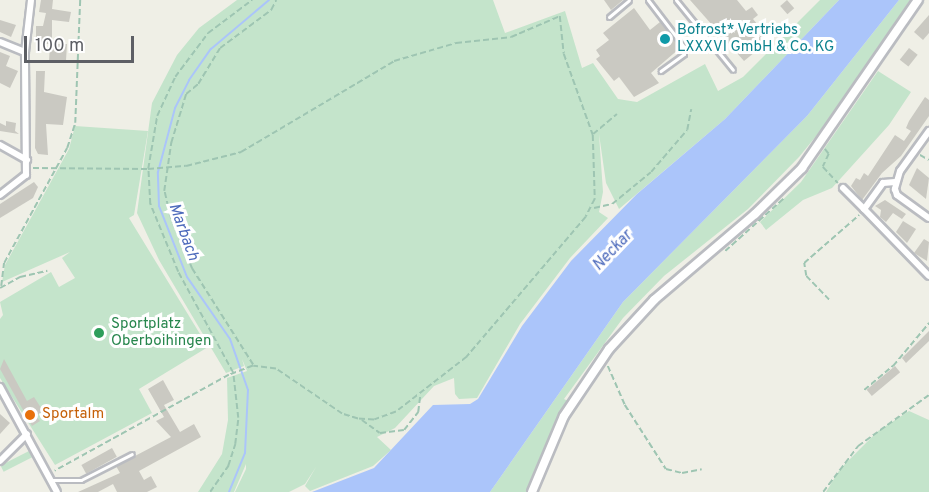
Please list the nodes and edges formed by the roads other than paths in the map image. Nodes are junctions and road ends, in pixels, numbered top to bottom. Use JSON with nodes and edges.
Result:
{"nodes":[{"id":1,"x":32,"y":0,"type":"edge"},
{"id":2,"x":629,"y":0,"type":"edge"},
{"id":3,"x":648,"y":0,"type":"edge"},
{"id":4,"x":676,"y":0,"type":"edge"},
{"id":5,"x":918,"y":0,"type":"edge"},
{"id":6,"x":609,"y":17,"type":"dead end"},
{"id":7,"x":0,"y":42,"type":"edge"},
{"id":8,"x":25,"y":52,"type":"junction"},
{"id":9,"x":733,"y":70,"type":"dead end"},
{"id":10,"x":662,"y":71,"type":"dead end"},
{"id":11,"x":929,"y":131,"type":"edge"},
{"id":12,"x":0,"y":144,"type":"edge"},
{"id":13,"x":27,"y":160,"type":"junction"},
{"id":14,"x":895,"y":182,"type":"junction"},
{"id":15,"x":843,"y":188,"type":"road end"},
{"id":16,"x":0,"y":195,"type":"edge"},
{"id":17,"x":864,"y":209,"type":"junction"},
{"id":18,"x":929,"y":218,"type":"edge"},
{"id":19,"x":929,"y":276,"type":"edge"},
{"id":20,"x":0,"y":387,"type":"edge"},
{"id":21,"x":27,"y":435,"type":"junction"},
{"id":22,"x":132,"y":454,"type":"dead end"},
{"id":23,"x":1,"y":458,"type":"edge"},
{"id":24,"x":50,"y":477,"type":"junction"},
{"id":25,"x":57,"y":492,"type":"edge"},
{"id":26,"x":532,"y":492,"type":"edge"}],
"edges":[{"from":1,"to":8,"type":"street"},
{"from":2,"to":6,"type":"lane"},
{"from":3,"to":10,"type":"lane"},
{"from":4,"to":9,"type":"lane"},
{"from":5,"to":26,"type":"street"},
{"from":7,"to":8,"type":"street"},
{"from":8,"to":13,"type":"street"},
{"from":11,"to":14,"type":"street"},
{"from":12,"to":13,"type":"street"},
{"from":13,"to":16,"type":"street"},
{"from":14,"to":17,"type":"street"},
{"from":14,"to":18,"type":"street"},
{"from":15,"to":17,"type":"street"},
{"from":17,"to":19,"type":"street"},
{"from":20,"to":21,"type":"street"},
{"from":21,"to":23,"type":"street"},
{"from":21,"to":24,"type":"street"},
{"from":22,"to":24,"type":"lane"},
{"from":24,"to":25,"type":"street"}]}
